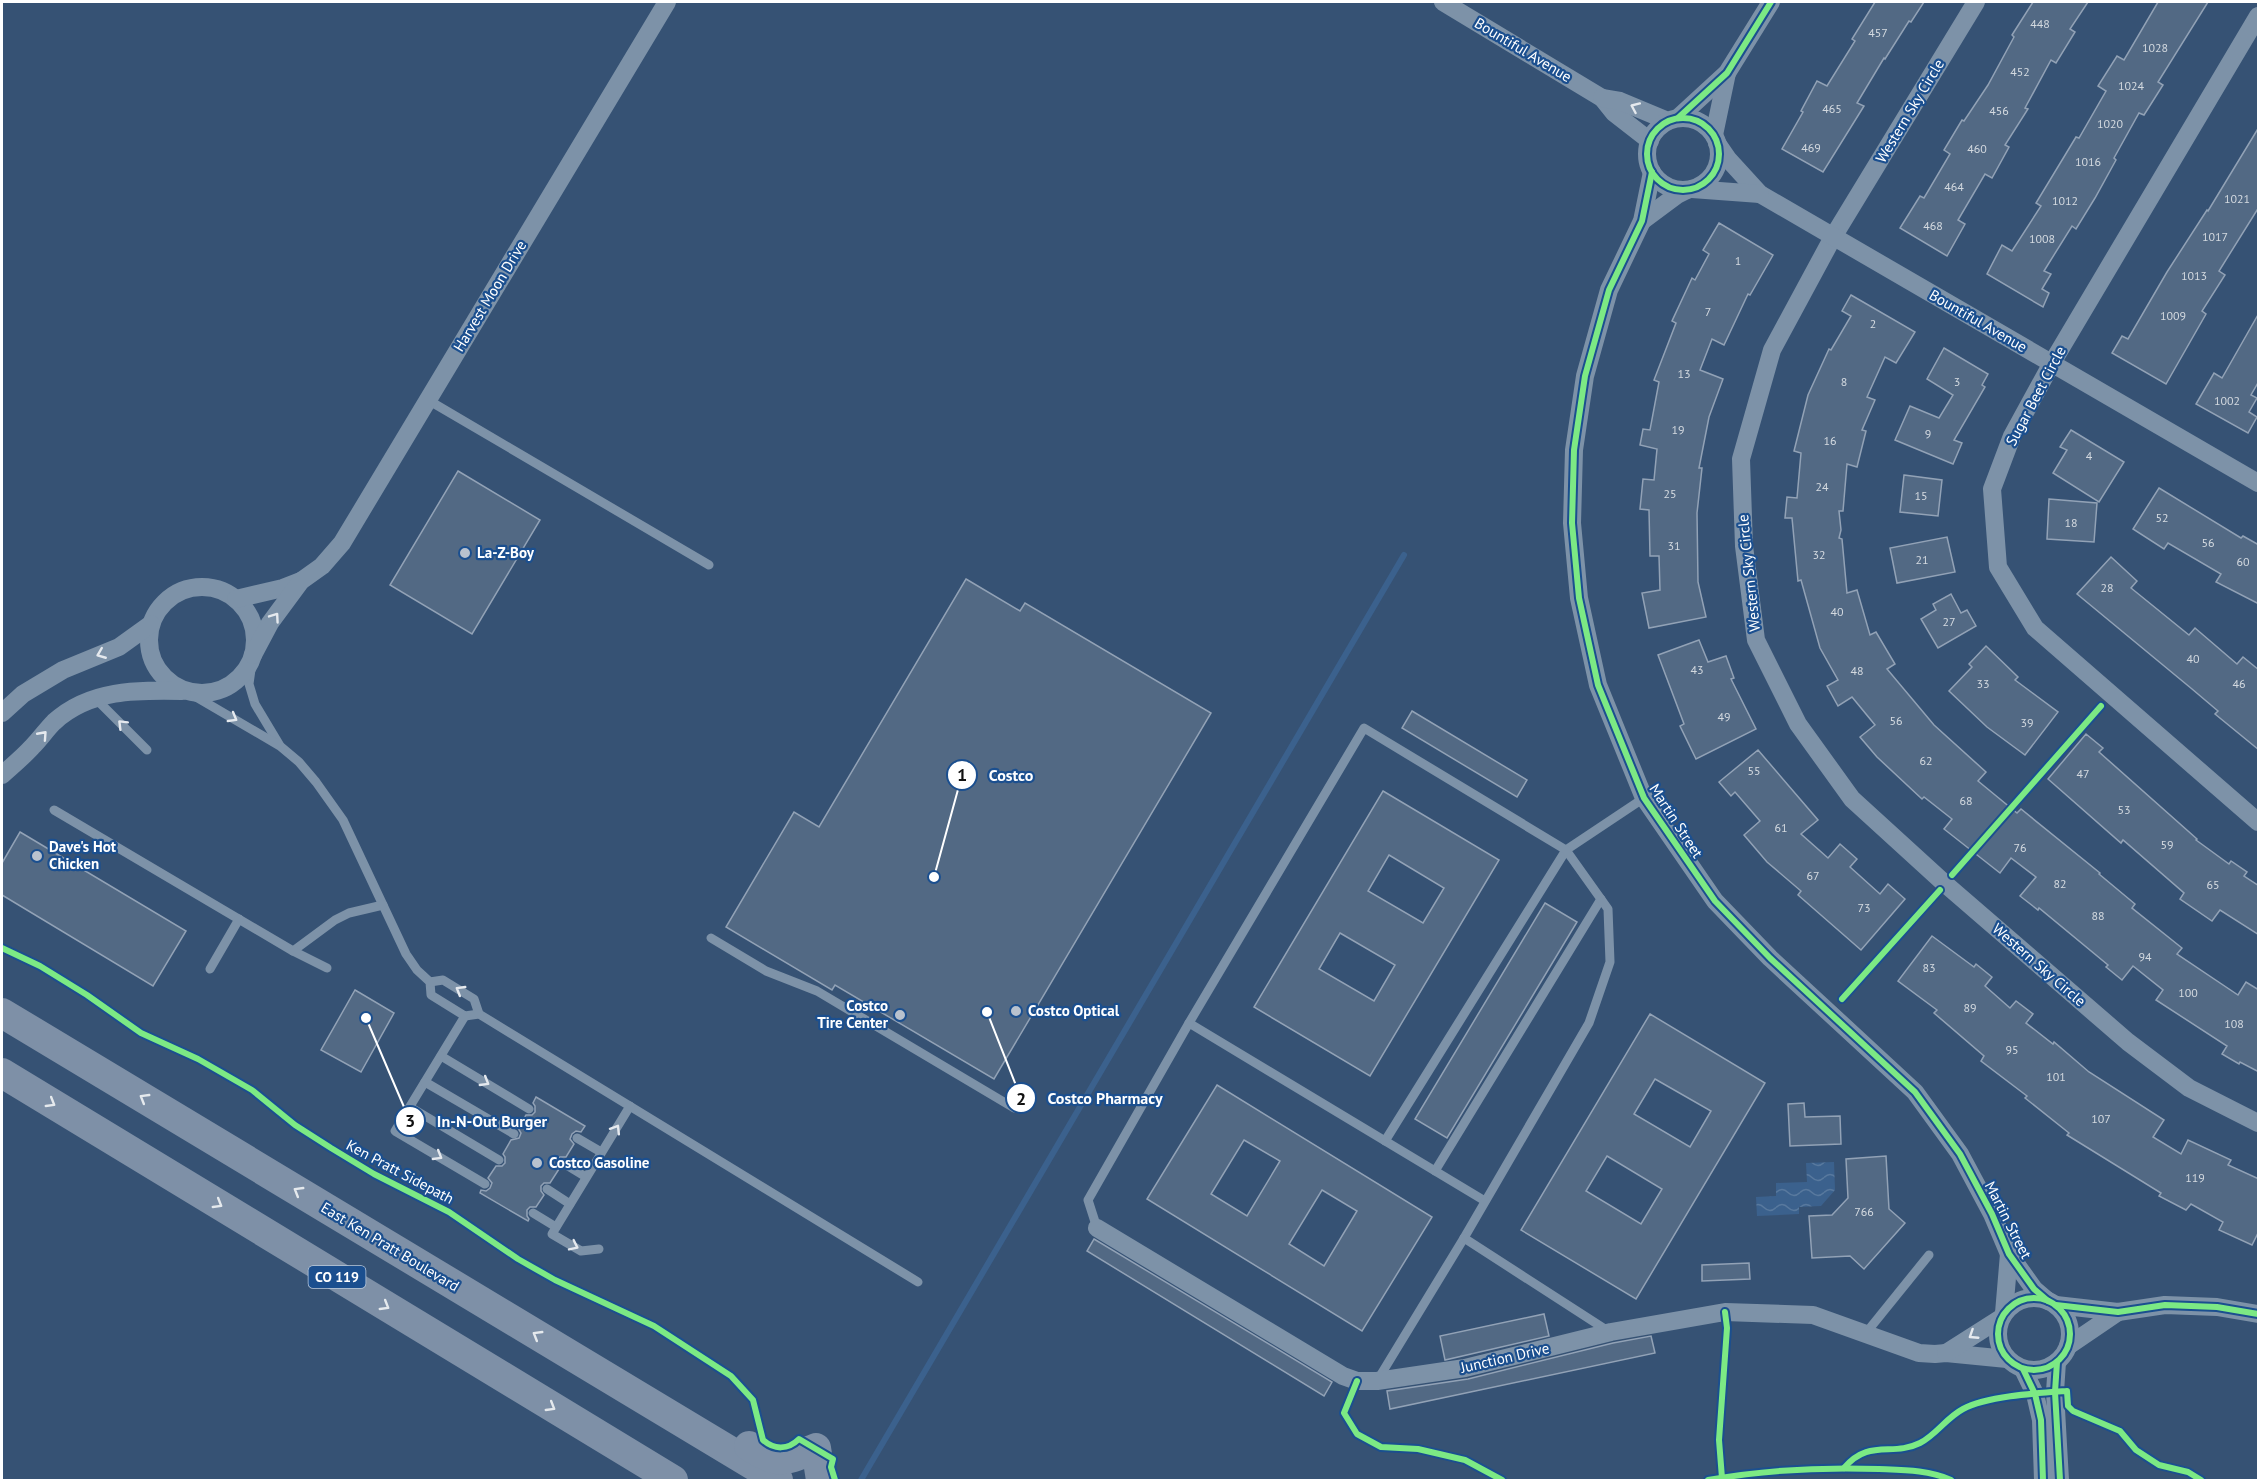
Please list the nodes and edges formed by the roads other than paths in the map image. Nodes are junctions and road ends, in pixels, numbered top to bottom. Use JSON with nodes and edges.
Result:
{"nodes":[{"id":1,"x":667,"y":2,"type":"edge"},
{"id":2,"x":1443,"y":2,"type":"edge"},
{"id":3,"x":1770,"y":2,"type":"edge"},
{"id":4,"x":1976,"y":2,"type":"edge"},
{"id":5,"x":2259,"y":16,"type":"edge"},
{"id":6,"x":1726,"y":72,"type":"junction"},
{"id":7,"x":1602,"y":98,"type":"junction"},
{"id":8,"x":1673,"y":119,"type":"junction"},
{"id":9,"x":1715,"y":139,"type":"junction"},
{"id":10,"x":1650,"y":141,"type":"junction"},
{"id":11,"x":1652,"y":172,"type":"junction"},
{"id":12,"x":1689,"y":190,"type":"junction"},
{"id":13,"x":1760,"y":194,"type":"junction"},
{"id":14,"x":1642,"y":221,"type":"junction"},
{"id":15,"x":1833,"y":237,"type":"junction"},
{"id":16,"x":2052,"y":363,"type":"junction"},
{"id":17,"x":428,"y":400,"type":"junction"},
{"id":18,"x":2259,"y":483,"type":"edge"},
{"id":19,"x":709,"y":565,"type":"dead end"},
{"id":20,"x":301,"y":581,"type":"junction"},
{"id":21,"x":236,"y":599,"type":"junction"},
{"id":22,"x":151,"y":624,"type":"junction"},
{"id":23,"x":253,"y":655,"type":"junction"},
{"id":24,"x":186,"y":691,"type":"junction"},
{"id":25,"x":96,"y":698,"type":"junction"},
{"id":26,"x":2,"y":713,"type":"edge"},
{"id":27,"x":280,"y":746,"type":"junction"},
{"id":28,"x":147,"y":750,"type":"dead end"},
{"id":29,"x":2,"y":776,"type":"edge"},
{"id":30,"x":1644,"y":798,"type":"junction"},
{"id":31,"x":54,"y":810,"type":"dead end"},
{"id":32,"x":2259,"y":822,"type":"edge"},
{"id":33,"x":1566,"y":850,"type":"junction"},
{"id":34,"x":1601,"y":898,"type":"junction"},
{"id":35,"x":383,"y":905,"type":"junction"},
{"id":36,"x":239,"y":920,"type":"junction"},
{"id":37,"x":711,"y":938,"type":"dead end"},
{"id":38,"x":292,"y":951,"type":"junction"},
{"id":39,"x":327,"y":968,"type":"dead end"},
{"id":40,"x":210,"y":969,"type":"dead end"},
{"id":41,"x":430,"y":982,"type":"junction"},
{"id":42,"x":2,"y":1013,"type":"edge"},
{"id":43,"x":479,"y":1014,"type":"junction"},
{"id":44,"x":465,"y":1016,"type":"junction"},
{"id":45,"x":1189,"y":1023,"type":"junction"},
{"id":46,"x":441,"y":1056,"type":"junction"},
{"id":47,"x":2,"y":1073,"type":"edge"},
{"id":48,"x":425,"y":1082,"type":"junction"},
{"id":49,"x":630,"y":1106,"type":"junction"},
{"id":50,"x":410,"y":1107,"type":"junction"},
{"id":51,"x":1014,"y":1108,"type":"dead end"},
{"id":52,"x":529,"y":1109,"type":"dead end"},
{"id":53,"x":2259,"y":1123,"type":"edge"},
{"id":54,"x":514,"y":1134,"type":"dead end"},
{"id":55,"x":577,"y":1138,"type":"dead end"},
{"id":56,"x":1385,"y":1141,"type":"junction"},
{"id":57,"x":601,"y":1152,"type":"junction"},
{"id":58,"x":499,"y":1160,"type":"dead end"},
{"id":59,"x":563,"y":1163,"type":"dead end"},
{"id":60,"x":1435,"y":1171,"type":"junction"},
{"id":61,"x":586,"y":1177,"type":"junction"},
{"id":62,"x":485,"y":1184,"type":"dead end"},
{"id":63,"x":547,"y":1190,"type":"dead end"},
{"id":64,"x":1485,"y":1201,"type":"junction"},
{"id":65,"x":570,"y":1204,"type":"junction"},
{"id":66,"x":533,"y":1213,"type":"dead end"},
{"id":67,"x":1097,"y":1228,"type":"joint"},
{"id":68,"x":554,"y":1230,"type":"junction"},
{"id":69,"x":1464,"y":1238,"type":"junction"},
{"id":70,"x":599,"y":1249,"type":"dead end"},
{"id":71,"x":2008,"y":1254,"type":"junction"},
{"id":72,"x":1929,"y":1256,"type":"dead end"},
{"id":73,"x":918,"y":1282,"type":"dead end"},
{"id":74,"x":2052,"y":1303,"type":"junction"},
{"id":75,"x":2118,"y":1312,"type":"junction"},
{"id":76,"x":2259,"y":1314,"type":"edge"},
{"id":77,"x":2002,"y":1315,"type":"junction"},
{"id":78,"x":1611,"y":1332,"type":"junction"},
{"id":79,"x":1866,"y":1333,"type":"junction"},
{"id":80,"x":2068,"y":1346,"type":"junction"},
{"id":81,"x":1946,"y":1353,"type":"junction"},
{"id":82,"x":2007,"y":1359,"type":"junction"},
{"id":83,"x":2057,"y":1362,"type":"junction"},
{"id":84,"x":2024,"y":1369,"type":"junction"},
{"id":85,"x":1377,"y":1381,"type":"junction"},
{"id":86,"x":659,"y":1409,"type":"junction"},
{"id":87,"x":2052,"y":1479,"type":"edge"},
{"id":88,"x":673,"y":1480,"type":"edge"},
{"id":89,"x":778,"y":1480,"type":"edge"},
{"id":90,"x":821,"y":1480,"type":"edge"}],
"edges":[{"from":1,"to":17,"type":"street","name":"Harvest Moon Drive"},
{"from":2,"to":7,"type":"street","name":"Bountiful Avenue"},
{"from":3,"to":6,"type":"street"},
{"from":4,"to":15,"type":"street","name":"Western Sky Circle"},
{"from":5,"to":16,"type":"street","name":"Sugar Beet Circle"},
{"from":6,"to":8,"type":"street"},
{"from":6,"to":9,"type":"street"},
{"from":8,"to":7,"type":"street","one_way":true},
{"from":7,"to":10,"type":"street"},
{"from":8,"to":9,"type":"street"},
{"from":8,"to":10,"type":"street"},
{"from":9,"to":12,"type":"street"},
{"from":9,"to":13,"type":"street","name":"Bountiful Avenue"},
{"from":10,"to":11,"type":"street"},
{"from":11,"to":12,"type":"street"},
{"from":11,"to":14,"type":"street","name":"Martin Street"},
{"from":12,"to":13,"type":"street","name":"Bountiful Avenue"},
{"from":12,"to":14,"type":"street","name":"Martin Street"},
{"from":13,"to":15,"type":"street","name":"Bountiful Avenue"},
{"from":14,"to":30,"type":"street","name":"Martin Street"},
{"from":15,"to":16,"type":"street","name":"Bountiful Avenue"},
{"from":15,"to":53,"type":"street","name":"Western Sky Circle"},
{"from":16,"to":18,"type":"street","name":"Bountiful Avenue"},
{"from":16,"to":32,"type":"street","name":"Sugar Beet Circle"},
{"from":17,"to":19,"type":"lane"},
{"from":17,"to":20,"type":"street","name":"Harvest Moon Drive"},
{"from":20,"to":21,"type":"street","name":"Harvest Moon Drive"},
{"from":23,"to":20,"type":"street","name":"Harvest Moon Drive","one_way":true},
{"from":21,"to":22,"type":"street"},
{"from":21,"to":23,"type":"street"},
{"from":22,"to":24,"type":"street"},
{"from":22,"to":26,"type":"street","one_way":true},
{"from":23,"to":24,"type":"street"},
{"from":23,"to":27,"type":"lane"},
{"from":24,"to":25,"type":"street"},
{"from":24,"to":27,"type":"lane","one_way":true},
{"from":28,"to":25,"type":"lane","one_way":true},
{"from":29,"to":25,"type":"street","one_way":true},
{"from":27,"to":35,"type":"lane"},
{"from":30,"to":33,"type":"lane"},
{"from":30,"to":71,"type":"street","name":"Martin Street"},
{"from":31,"to":36,"type":"lane"},
{"from":33,"to":34,"type":"lane"},
{"from":33,"to":45,"type":"lane"},
{"from":33,"to":56,"type":"lane"},
{"from":34,"to":60,"type":"lane"},
{"from":34,"to":64,"type":"lane"},
{"from":35,"to":38,"type":"lane"},
{"from":35,"to":41,"type":"lane"},
{"from":36,"to":38,"type":"lane"},
{"from":36,"to":40,"type":"lane"},
{"from":37,"to":51,"type":"lane"},
{"from":38,"to":39,"type":"lane"},
{"from":43,"to":41,"type":"lane","one_way":true},
{"from":41,"to":44,"type":"lane"},
{"from":86,"to":42,"type":"highway","name":"East Ken Pratt Boulevard","one_way":true},
{"from":43,"to":44,"type":"lane"},
{"from":43,"to":49,"type":"lane"},
{"from":44,"to":46,"type":"lane"},
{"from":45,"to":56,"type":"lane"},
{"from":45,"to":67,"type":"lane"},
{"from":46,"to":48,"type":"lane"},
{"from":46,"to":52,"type":"lane","one_way":true},
{"from":47,"to":88,"type":"highway","number":"CO 119","one_way":true},
{"from":48,"to":50,"type":"lane"},
{"from":48,"to":54,"type":"lane"},
{"from":57,"to":49,"type":"lane","one_way":true},
{"from":49,"to":73,"type":"lane"},
{"from":50,"to":58,"type":"lane"},
{"from":50,"to":62,"type":"lane","one_way":true},
{"from":55,"to":57,"type":"lane"},
{"from":56,"to":60,"type":"lane"},
{"from":57,"to":61,"type":"lane"},
{"from":59,"to":61,"type":"lane"},
{"from":60,"to":64,"type":"lane"},
{"from":61,"to":65,"type":"lane"},
{"from":63,"to":65,"type":"lane"},
{"from":64,"to":69,"type":"lane"},
{"from":65,"to":68,"type":"lane"},
{"from":66,"to":68,"type":"lane"},
{"from":67,"to":85,"type":"street","name":"Junction Drive"},
{"from":68,"to":70,"type":"lane","one_way":true},
{"from":69,"to":78,"type":"lane"},
{"from":69,"to":85,"type":"lane"},
{"from":71,"to":74,"type":"street","name":"Martin Street"},
{"from":71,"to":77,"type":"street","name":"Martin Street"},
{"from":72,"to":79,"type":"lane"},
{"from":74,"to":75,"type":"street"},
{"from":74,"to":77,"type":"street"},
{"from":74,"to":80,"type":"street"},
{"from":75,"to":76,"type":"street"},
{"from":75,"to":80,"type":"street"},
{"from":77,"to":81,"type":"street","one_way":true},
{"from":77,"to":82,"type":"street"},
{"from":78,"to":79,"type":"street","name":"Junction Drive"},
{"from":78,"to":85,"type":"street","name":"Junction Drive"},
{"from":79,"to":81,"type":"street","name":"Junction Drive"},
{"from":80,"to":83,"type":"street"},
{"from":81,"to":82,"type":"street","name":"Junction Drive"},
{"from":82,"to":84,"type":"street"},
{"from":83,"to":84,"type":"street"},
{"from":83,"to":87,"type":"street"},
{"from":84,"to":87,"type":"street"},
{"from":86,"to":89,"type":"highway","name":"East Ken Pratt Boulevard"},
{"from":86,"to":90,"type":"highway"}]}
